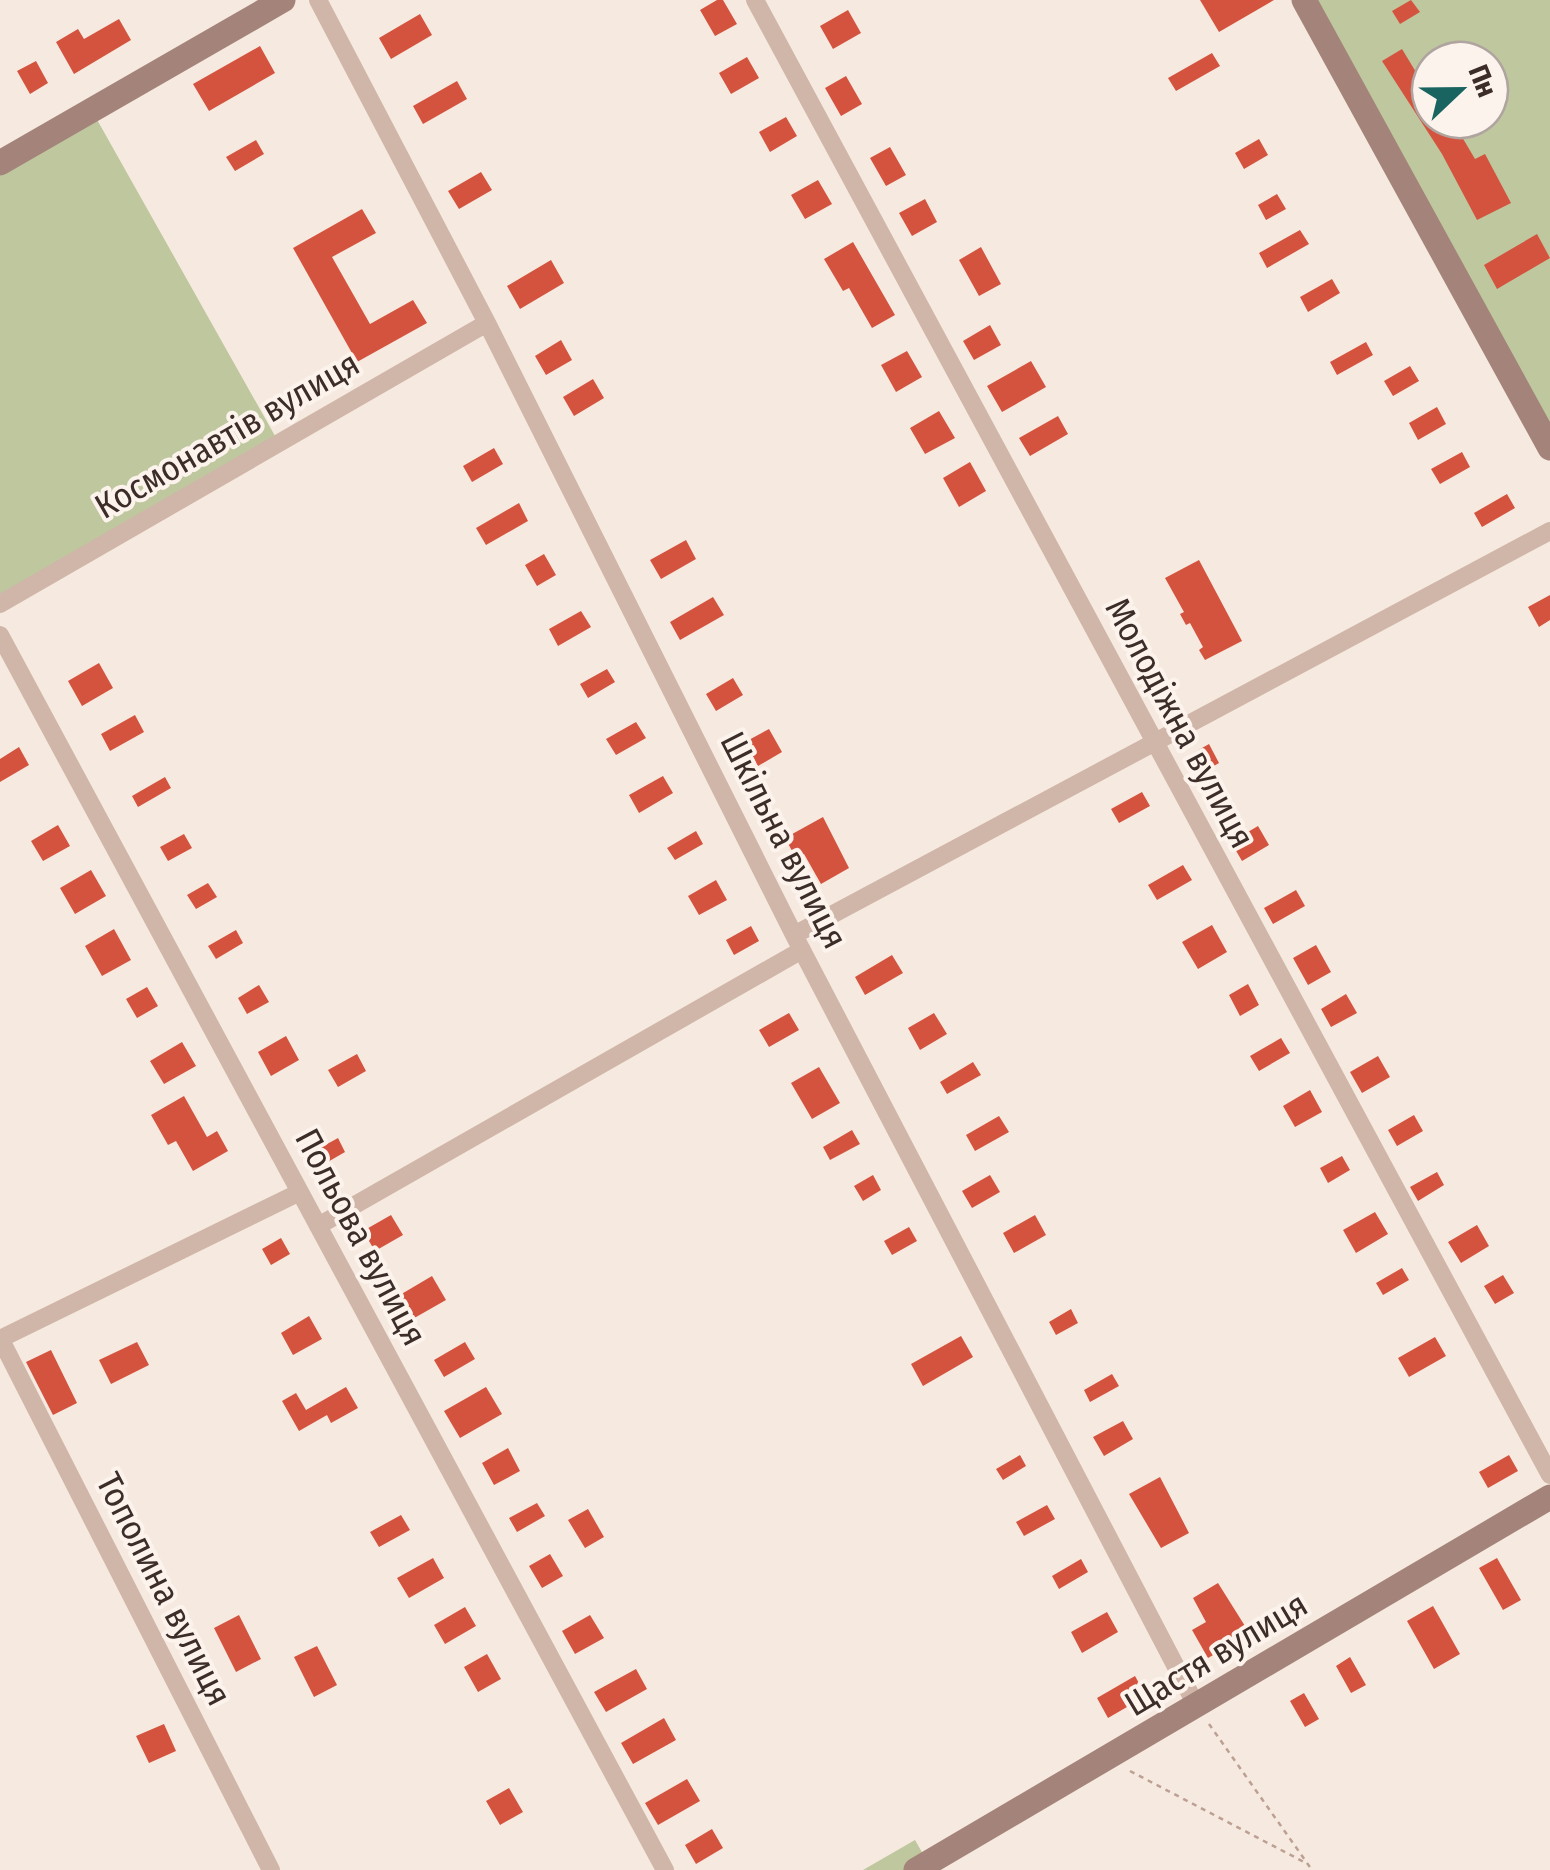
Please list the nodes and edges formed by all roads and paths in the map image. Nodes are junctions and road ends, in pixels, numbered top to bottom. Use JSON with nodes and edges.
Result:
{"nodes":[{"id":1,"x":283,"y":0,"type":"edge"},
{"id":2,"x":318,"y":0,"type":"edge"},
{"id":3,"x":754,"y":0,"type":"edge"},
{"id":4,"x":1304,"y":0,"type":"edge"},
{"id":5,"x":0,"y":163,"type":"edge"},
{"id":6,"x":487,"y":322,"type":"junction"},
{"id":7,"x":1550,"y":448,"type":"edge"},
{"id":8,"x":1550,"y":531,"type":"edge"},
{"id":9,"x":0,"y":604,"type":"edge"},
{"id":10,"x":0,"y":636,"type":"edge"},
{"id":11,"x":1154,"y":743,"type":"junction"},
{"id":12,"x":798,"y":943,"type":"junction"},
{"id":13,"x":300,"y":1192,"type":"junction"},
{"id":14,"x":318,"y":1226,"type":"junction"},
{"id":15,"x":0,"y":1338,"type":"edge"},
{"id":16,"x":1550,"y":1476,"type":"edge"},
{"id":17,"x":1550,"y":1497,"type":"edge"},
{"id":18,"x":1197,"y":1707,"type":"junction"},
{"id":19,"x":1107,"y":1759,"type":"junction"},
{"id":20,"x":1306,"y":1863,"type":"junction"},
{"id":21,"x":270,"y":1870,"type":"edge"},
{"id":22,"x":665,"y":1870,"type":"edge"},
{"id":23,"x":916,"y":1870,"type":"edge"},
{"id":24,"x":1312,"y":1870,"type":"edge"}],
"edges":[{"from":1,"to":5,"type":"street"},
{"from":2,"to":6,"type":"street","name":"Шкільна вулиця"},
{"from":3,"to":11,"type":"street","name":"Молодіжна вулиця"},
{"from":4,"to":7,"type":"street"},
{"from":6,"to":9,"type":"street","name":"Космонавтів вулиця"},
{"from":6,"to":12,"type":"street","name":"Шкільна вулиця"},
{"from":8,"to":11,"type":"street"},
{"from":10,"to":13,"type":"street","name":"Польова вулиця"},
{"from":11,"to":12,"type":"street"},
{"from":11,"to":16,"type":"street","name":"Молодіжна вулиця"},
{"from":12,"to":14,"type":"street"},
{"from":12,"to":18,"type":"street","name":"Шкільна вулиця"},
{"from":13,"to":14,"type":"street","name":"Польова вулиця"},
{"from":13,"to":15,"type":"street"},
{"from":14,"to":22,"type":"street","name":"Польова вулиця"},
{"from":15,"to":21,"type":"street","name":"Тополина вулиця"},
{"from":17,"to":18,"type":"street","name":"Щастя вулиця"},
{"from":18,"to":19,"type":"street","name":"Щастя вулиця"},
{"from":18,"to":20,"type":"path"},
{"from":19,"to":20,"type":"path"},
{"from":19,"to":23,"type":"street","name":"Щастя вулиця"},
{"from":20,"to":24,"type":"path"}]}
